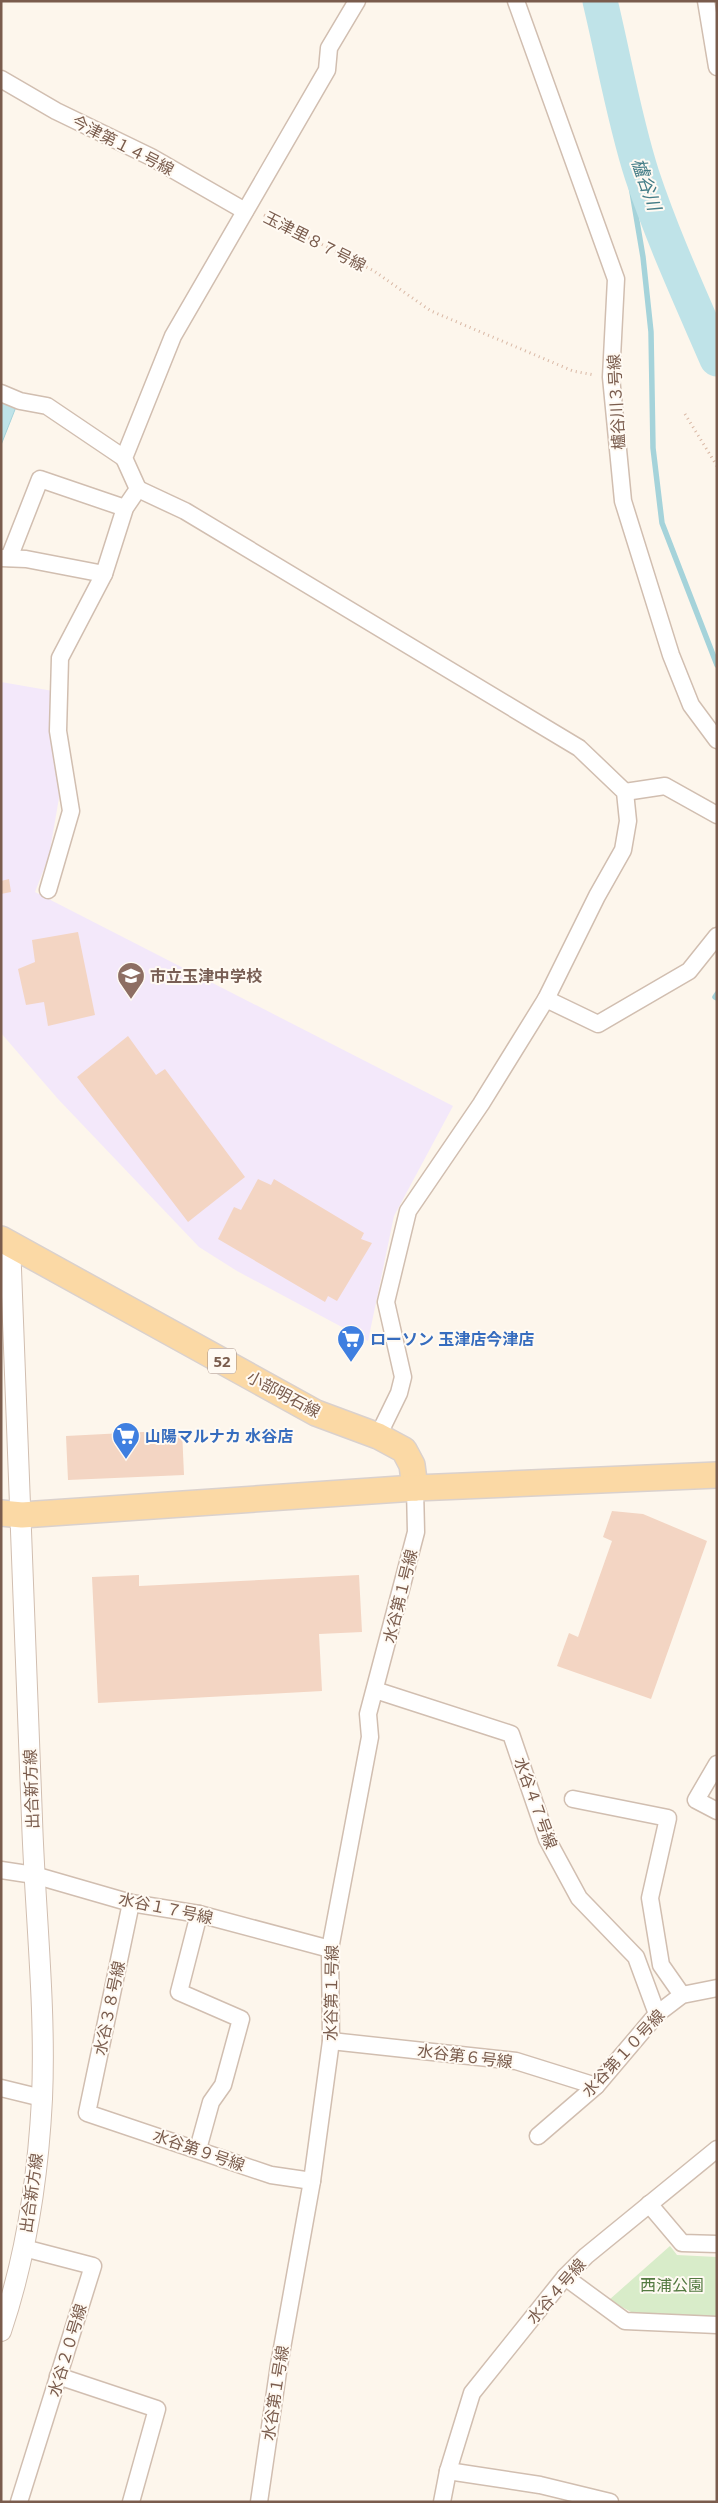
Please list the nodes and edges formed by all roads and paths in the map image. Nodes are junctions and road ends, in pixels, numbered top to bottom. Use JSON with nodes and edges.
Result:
{"nodes":[{"id":1,"x":357,"y":1,"type":"edge"},
{"id":2,"x":516,"y":1,"type":"edge"},
{"id":3,"x":706,"y":1,"type":"edge"},
{"id":4,"x":717,"y":67,"type":"edge"},
{"id":5,"x":1,"y":79,"type":"edge"},
{"id":6,"x":245,"y":211,"type":"junction"},
{"id":7,"x":611,"y":377,"type":"junction"},
{"id":8,"x":1,"y":393,"type":"edge"},
{"id":9,"x":685,"y":414,"type":"dead end"},
{"id":10,"x":124,"y":458,"type":"junction"},
{"id":11,"x":717,"y":466,"type":"edge"},
{"id":12,"x":138,"y":489,"type":"junction"},
{"id":13,"x":126,"y":508,"type":"junction"},
{"id":14,"x":5,"y":558,"type":"edge"},
{"id":15,"x":104,"y":574,"type":"junction"},
{"id":16,"x":717,"y":740,"type":"edge"},
{"id":17,"x":625,"y":792,"type":"junction"},
{"id":18,"x":717,"y":815,"type":"edge"},
{"id":19,"x":48,"y":890,"type":"dead end"},
{"id":20,"x":717,"y":936,"type":"edge"},
{"id":21,"x":546,"y":999,"type":"junction"},
{"id":22,"x":6,"y":1241,"type":"edge"},
{"id":23,"x":378,"y":1436,"type":"junction"},
{"id":24,"x":717,"y":1475,"type":"edge"},
{"id":25,"x":415,"y":1488,"type":"junction"},
{"id":26,"x":11,"y":1514,"type":"edge"},
{"id":27,"x":375,"y":1690,"type":"junction"},
{"id":28,"x":717,"y":1764,"type":"edge"},
{"id":29,"x":574,"y":1798,"type":"dead end"},
{"id":30,"x":717,"y":1811,"type":"edge"},
{"id":31,"x":1,"y":1870,"type":"edge"},
{"id":32,"x":34,"y":1875,"type":"junction"},
{"id":33,"x":132,"y":1903,"type":"junction"},
{"id":34,"x":199,"y":1914,"type":"junction"},
{"id":35,"x":330,"y":1949,"type":"junction"},
{"id":36,"x":717,"y":1988,"type":"edge"},
{"id":37,"x":682,"y":1995,"type":"junction"},
{"id":38,"x":656,"y":2014,"type":"junction"},
{"id":39,"x":331,"y":2041,"type":"junction"},
{"id":40,"x":596,"y":2086,"type":"junction"},
{"id":41,"x":1,"y":2088,"type":"edge"},
{"id":42,"x":42,"y":2098,"type":"junction"},
{"id":43,"x":88,"y":2113,"type":"joint"},
{"id":44,"x":538,"y":2136,"type":"dead end"},
{"id":45,"x":198,"y":2149,"type":"junction"},
{"id":46,"x":717,"y":2149,"type":"edge"},
{"id":47,"x":312,"y":2181,"type":"junction"},
{"id":48,"x":649,"y":2204,"type":"junction"},
{"id":49,"x":717,"y":2244,"type":"edge"},
{"id":50,"x":24,"y":2248,"type":"junction"},
{"id":51,"x":565,"y":2277,"type":"junction"},
{"id":52,"x":717,"y":2326,"type":"edge"},
{"id":53,"x":1,"y":2331,"type":"edge"},
{"id":54,"x":58,"y":2376,"type":"junction"},
{"id":55,"x":448,"y":2471,"type":"junction"},
{"id":56,"x":19,"y":2502,"type":"edge"},
{"id":57,"x":131,"y":2502,"type":"edge"},
{"id":58,"x":259,"y":2502,"type":"edge"},
{"id":59,"x":442,"y":2502,"type":"edge"},
{"id":60,"x":610,"y":2502,"type":"edge"}],
"edges":[{"from":1,"to":6,"type":"street"},
{"from":2,"to":7,"type":"street","name":"櫨谷川３号線"},
{"from":3,"to":4,"type":"street"},
{"from":5,"to":6,"type":"street","name":"今津第１４号線"},
{"from":6,"to":7,"type":"path","name":"玉津里８７号線"},
{"from":6,"to":10,"type":"street","name":"玉津里８７号線"},
{"from":7,"to":16,"type":"street","name":"櫨谷川３号線"},
{"from":8,"to":10,"type":"street"},
{"from":9,"to":11,"type":"path"},
{"from":10,"to":12,"type":"street"},
{"from":12,"to":13,"type":"street"},
{"from":12,"to":17,"type":"street"},
{"from":13,"to":14,"type":"street"},
{"from":13,"to":15,"type":"street"},
{"from":14,"to":15,"type":"street"},
{"from":15,"to":19,"type":"street"},
{"from":17,"to":18,"type":"street"},
{"from":17,"to":21,"type":"street"},
{"from":20,"to":21,"type":"street"},
{"from":21,"to":23,"type":"street"},
{"from":22,"to":23,"type":"main road","name":"小部明石線","number":"52"},
{"from":22,"to":26,"type":"street","name":"出合新方線"},
{"from":23,"to":25,"type":"main road","name":"小部明石線","number":"52"},
{"from":24,"to":25,"type":"main road"},
{"from":25,"to":26,"type":"main road"},
{"from":25,"to":27,"type":"street","name":"水谷第１号線"},
{"from":26,"to":32,"type":"street","name":"出合新方線"},
{"from":27,"to":35,"type":"street","name":"水谷第１号線"},
{"from":27,"to":38,"type":"street","name":"水谷４７号線"},
{"from":28,"to":30,"type":"street"},
{"from":29,"to":37,"type":"street"},
{"from":31,"to":32,"type":"street","name":"水谷１７号線"},
{"from":32,"to":33,"type":"street","name":"水谷１７号線"},
{"from":32,"to":42,"type":"street","name":"出合新方線"},
{"from":33,"to":34,"type":"street","name":"水谷１７号線"},
{"from":33,"to":43,"type":"street","name":"水谷３８号線"},
{"from":34,"to":35,"type":"street","name":"水谷１７号線"},
{"from":34,"to":45,"type":"street"},
{"from":35,"to":39,"type":"street","name":"水谷第１号線"},
{"from":36,"to":37,"type":"street","name":"水谷第１０号線"},
{"from":37,"to":38,"type":"street","name":"水谷第１０号線"},
{"from":38,"to":40,"type":"street","name":"水谷第１０号線"},
{"from":39,"to":40,"type":"street","name":"水谷第６号線"},
{"from":39,"to":47,"type":"street","name":"水谷第１号線"},
{"from":40,"to":44,"type":"street","name":"水谷第１０号線"},
{"from":41,"to":42,"type":"street"},
{"from":42,"to":50,"type":"street","name":"出合新方線"},
{"from":43,"to":45,"type":"street","name":"水谷第９号線"},
{"from":45,"to":47,"type":"street","name":"水谷第９号線"},
{"from":46,"to":48,"type":"street","name":"水谷４号線"},
{"from":47,"to":58,"type":"street","name":"水谷第１号線"},
{"from":48,"to":49,"type":"street"},
{"from":48,"to":51,"type":"street","name":"水谷４号線"},
{"from":50,"to":53,"type":"street","name":"出合新方線"},
{"from":50,"to":54,"type":"street","name":"水谷２０号線"},
{"from":51,"to":52,"type":"street"},
{"from":51,"to":55,"type":"street","name":"水谷４号線"},
{"from":54,"to":56,"type":"street","name":"水谷２０号線"},
{"from":54,"to":57,"type":"street"},
{"from":55,"to":59,"type":"street","name":"水谷４号線"},
{"from":55,"to":60,"type":"street"}]}
